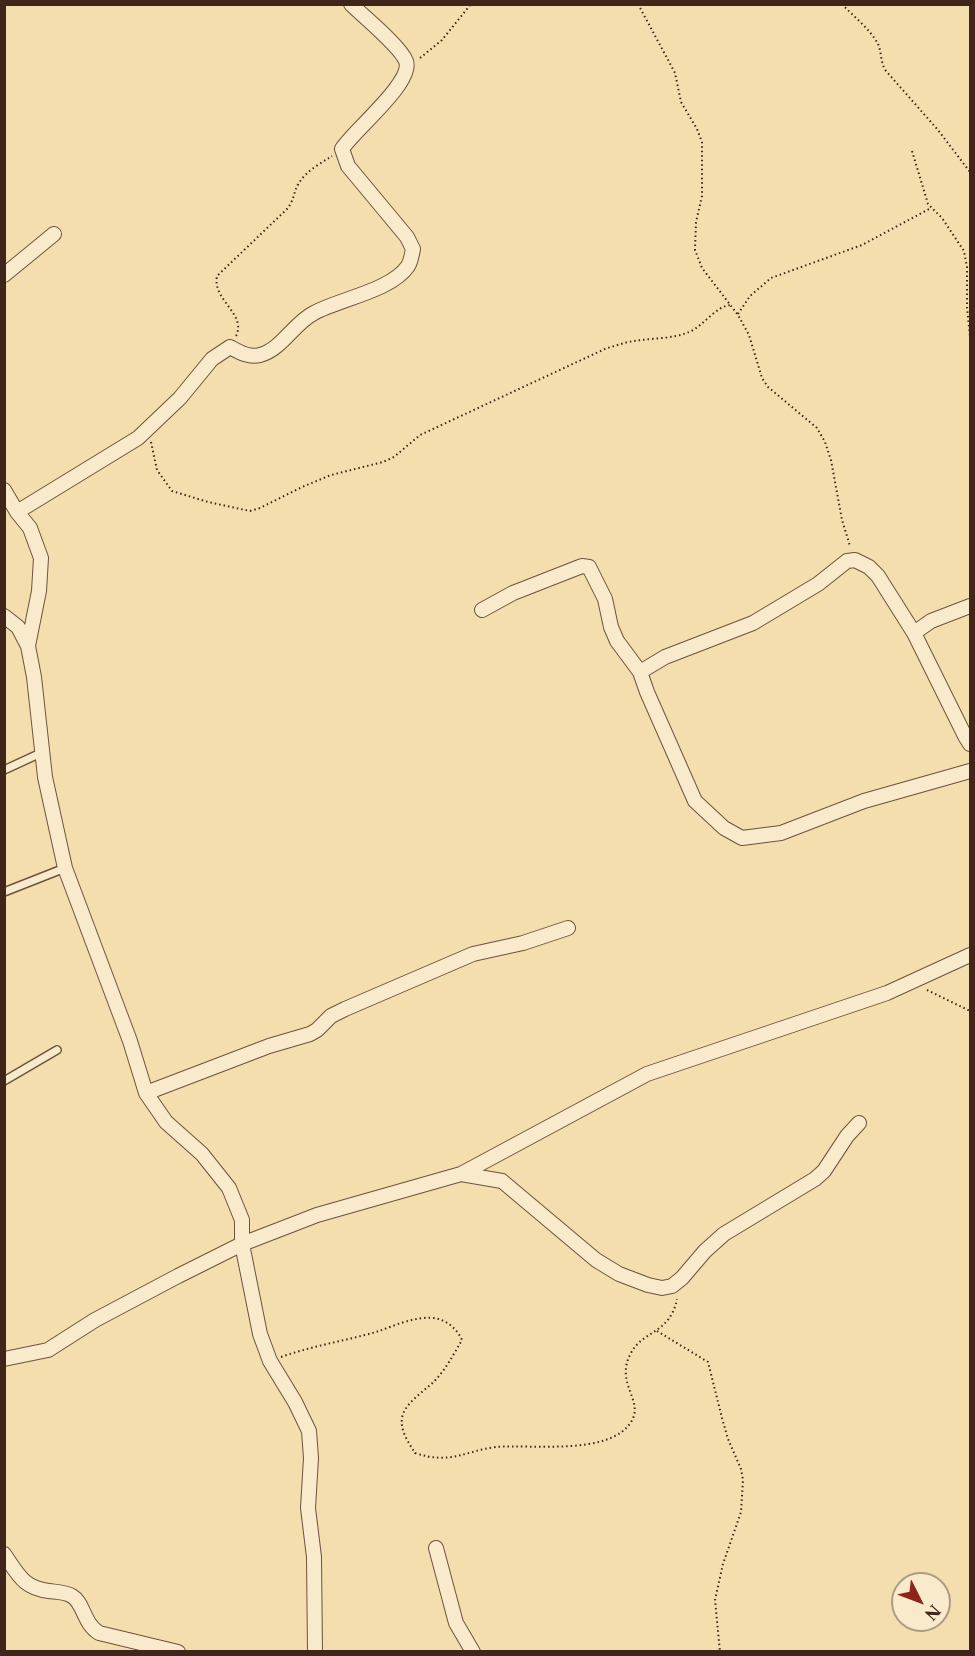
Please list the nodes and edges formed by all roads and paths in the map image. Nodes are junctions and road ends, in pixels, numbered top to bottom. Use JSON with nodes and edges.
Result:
{"nodes":[{"id":1,"x":351,"y":4,"type":"edge"},
{"id":2,"x":471,"y":4,"type":"edge"},
{"id":3,"x":638,"y":4,"type":"edge"},
{"id":4,"x":842,"y":4,"type":"edge"},
{"id":5,"x":407,"y":71,"type":"junction"},
{"id":6,"x":342,"y":149,"type":"junction"},
{"id":7,"x":912,"y":151,"type":"dead end"},
{"id":8,"x":970,"y":172,"type":"edge"},
{"id":9,"x":931,"y":208,"type":"junction"},
{"id":10,"x":54,"y":234,"type":"dead end"},
{"id":11,"x":4,"y":275,"type":"edge"},
{"id":12,"x":732,"y":305,"type":"junction"},
{"id":13,"x":738,"y":315,"type":"junction"},
{"id":14,"x":970,"y":337,"type":"edge"},
{"id":15,"x":230,"y":347,"type":"junction"},
{"id":16,"x":148,"y":428,"type":"junction"},
{"id":17,"x":4,"y":490,"type":"edge"},
{"id":18,"x":16,"y":512,"type":"junction"},
{"id":19,"x":855,"y":560,"type":"junction"},
{"id":20,"x":970,"y":606,"type":"edge"},
{"id":21,"x":482,"y":610,"type":"dead end"},
{"id":22,"x":4,"y":616,"type":"edge"},
{"id":23,"x":914,"y":633,"type":"junction"},
{"id":24,"x":28,"y":646,"type":"junction"},
{"id":25,"x":640,"y":672,"type":"junction"},
{"id":26,"x":970,"y":744,"type":"edge"},
{"id":27,"x":43,"y":752,"type":"junction"},
{"id":28,"x":4,"y":770,"type":"edge"},
{"id":29,"x":970,"y":771,"type":"edge"},
{"id":30,"x":65,"y":868,"type":"junction"},
{"id":31,"x":4,"y":892,"type":"edge"},
{"id":32,"x":568,"y":928,"type":"dead end"},
{"id":33,"x":970,"y":955,"type":"edge"},
{"id":34,"x":926,"y":990,"type":"dead end"},
{"id":35,"x":970,"y":1011,"type":"edge"},
{"id":36,"x":57,"y":1050,"type":"dead end"},
{"id":37,"x":4,"y":1082,"type":"edge"},
{"id":38,"x":146,"y":1093,"type":"junction"},
{"id":39,"x":859,"y":1123,"type":"dead end"},
{"id":40,"x":461,"y":1174,"type":"junction"},
{"id":41,"x":242,"y":1244,"type":"junction"},
{"id":42,"x":682,"y":1278,"type":"junction"},
{"id":43,"x":657,"y":1331,"type":"junction"},
{"id":44,"x":4,"y":1359,"type":"edge"},
{"id":45,"x":270,"y":1361,"type":"junction"},
{"id":46,"x":436,"y":1548,"type":"dead end"},
{"id":47,"x":4,"y":1554,"type":"edge"},
{"id":48,"x":178,"y":1652,"type":"edge"},
{"id":49,"x":315,"y":1652,"type":"edge"},
{"id":50,"x":473,"y":1652,"type":"edge"},
{"id":51,"x":720,"y":1652,"type":"edge"}],
"edges":[{"from":1,"to":5,"type":"street"},
{"from":2,"to":5,"type":"path"},
{"from":3,"to":12,"type":"path"},
{"from":4,"to":8,"type":"path"},
{"from":5,"to":6,"type":"street"},
{"from":6,"to":15,"type":"path"},
{"from":6,"to":15,"type":"street"},
{"from":7,"to":9,"type":"path"},
{"from":9,"to":13,"type":"path"},
{"from":9,"to":14,"type":"path"},
{"from":10,"to":11,"type":"street"},
{"from":12,"to":13,"type":"path"},
{"from":12,"to":16,"type":"path"},
{"from":13,"to":19,"type":"path"},
{"from":15,"to":16,"type":"street"},
{"from":16,"to":18,"type":"street"},
{"from":17,"to":18,"type":"street"},
{"from":18,"to":24,"type":"street"},
{"from":19,"to":23,"type":"street"},
{"from":19,"to":25,"type":"street"},
{"from":20,"to":23,"type":"street"},
{"from":21,"to":25,"type":"street"},
{"from":22,"to":24,"type":"street"},
{"from":23,"to":26,"type":"street"},
{"from":24,"to":27,"type":"street"},
{"from":25,"to":29,"type":"street"},
{"from":27,"to":28,"type":"lane"},
{"from":27,"to":30,"type":"street"},
{"from":30,"to":31,"type":"lane"},
{"from":30,"to":38,"type":"street"},
{"from":32,"to":38,"type":"street"},
{"from":33,"to":40,"type":"street"},
{"from":34,"to":35,"type":"path"},
{"from":36,"to":37,"type":"lane"},
{"from":38,"to":41,"type":"street"},
{"from":39,"to":42,"type":"street"},
{"from":40,"to":41,"type":"street"},
{"from":40,"to":42,"type":"street"},
{"from":41,"to":44,"type":"street"},
{"from":41,"to":45,"type":"street"},
{"from":42,"to":43,"type":"path"},
{"from":43,"to":45,"type":"path"},
{"from":43,"to":51,"type":"path"},
{"from":45,"to":49,"type":"street"},
{"from":46,"to":50,"type":"street"},
{"from":47,"to":48,"type":"street"}]}
